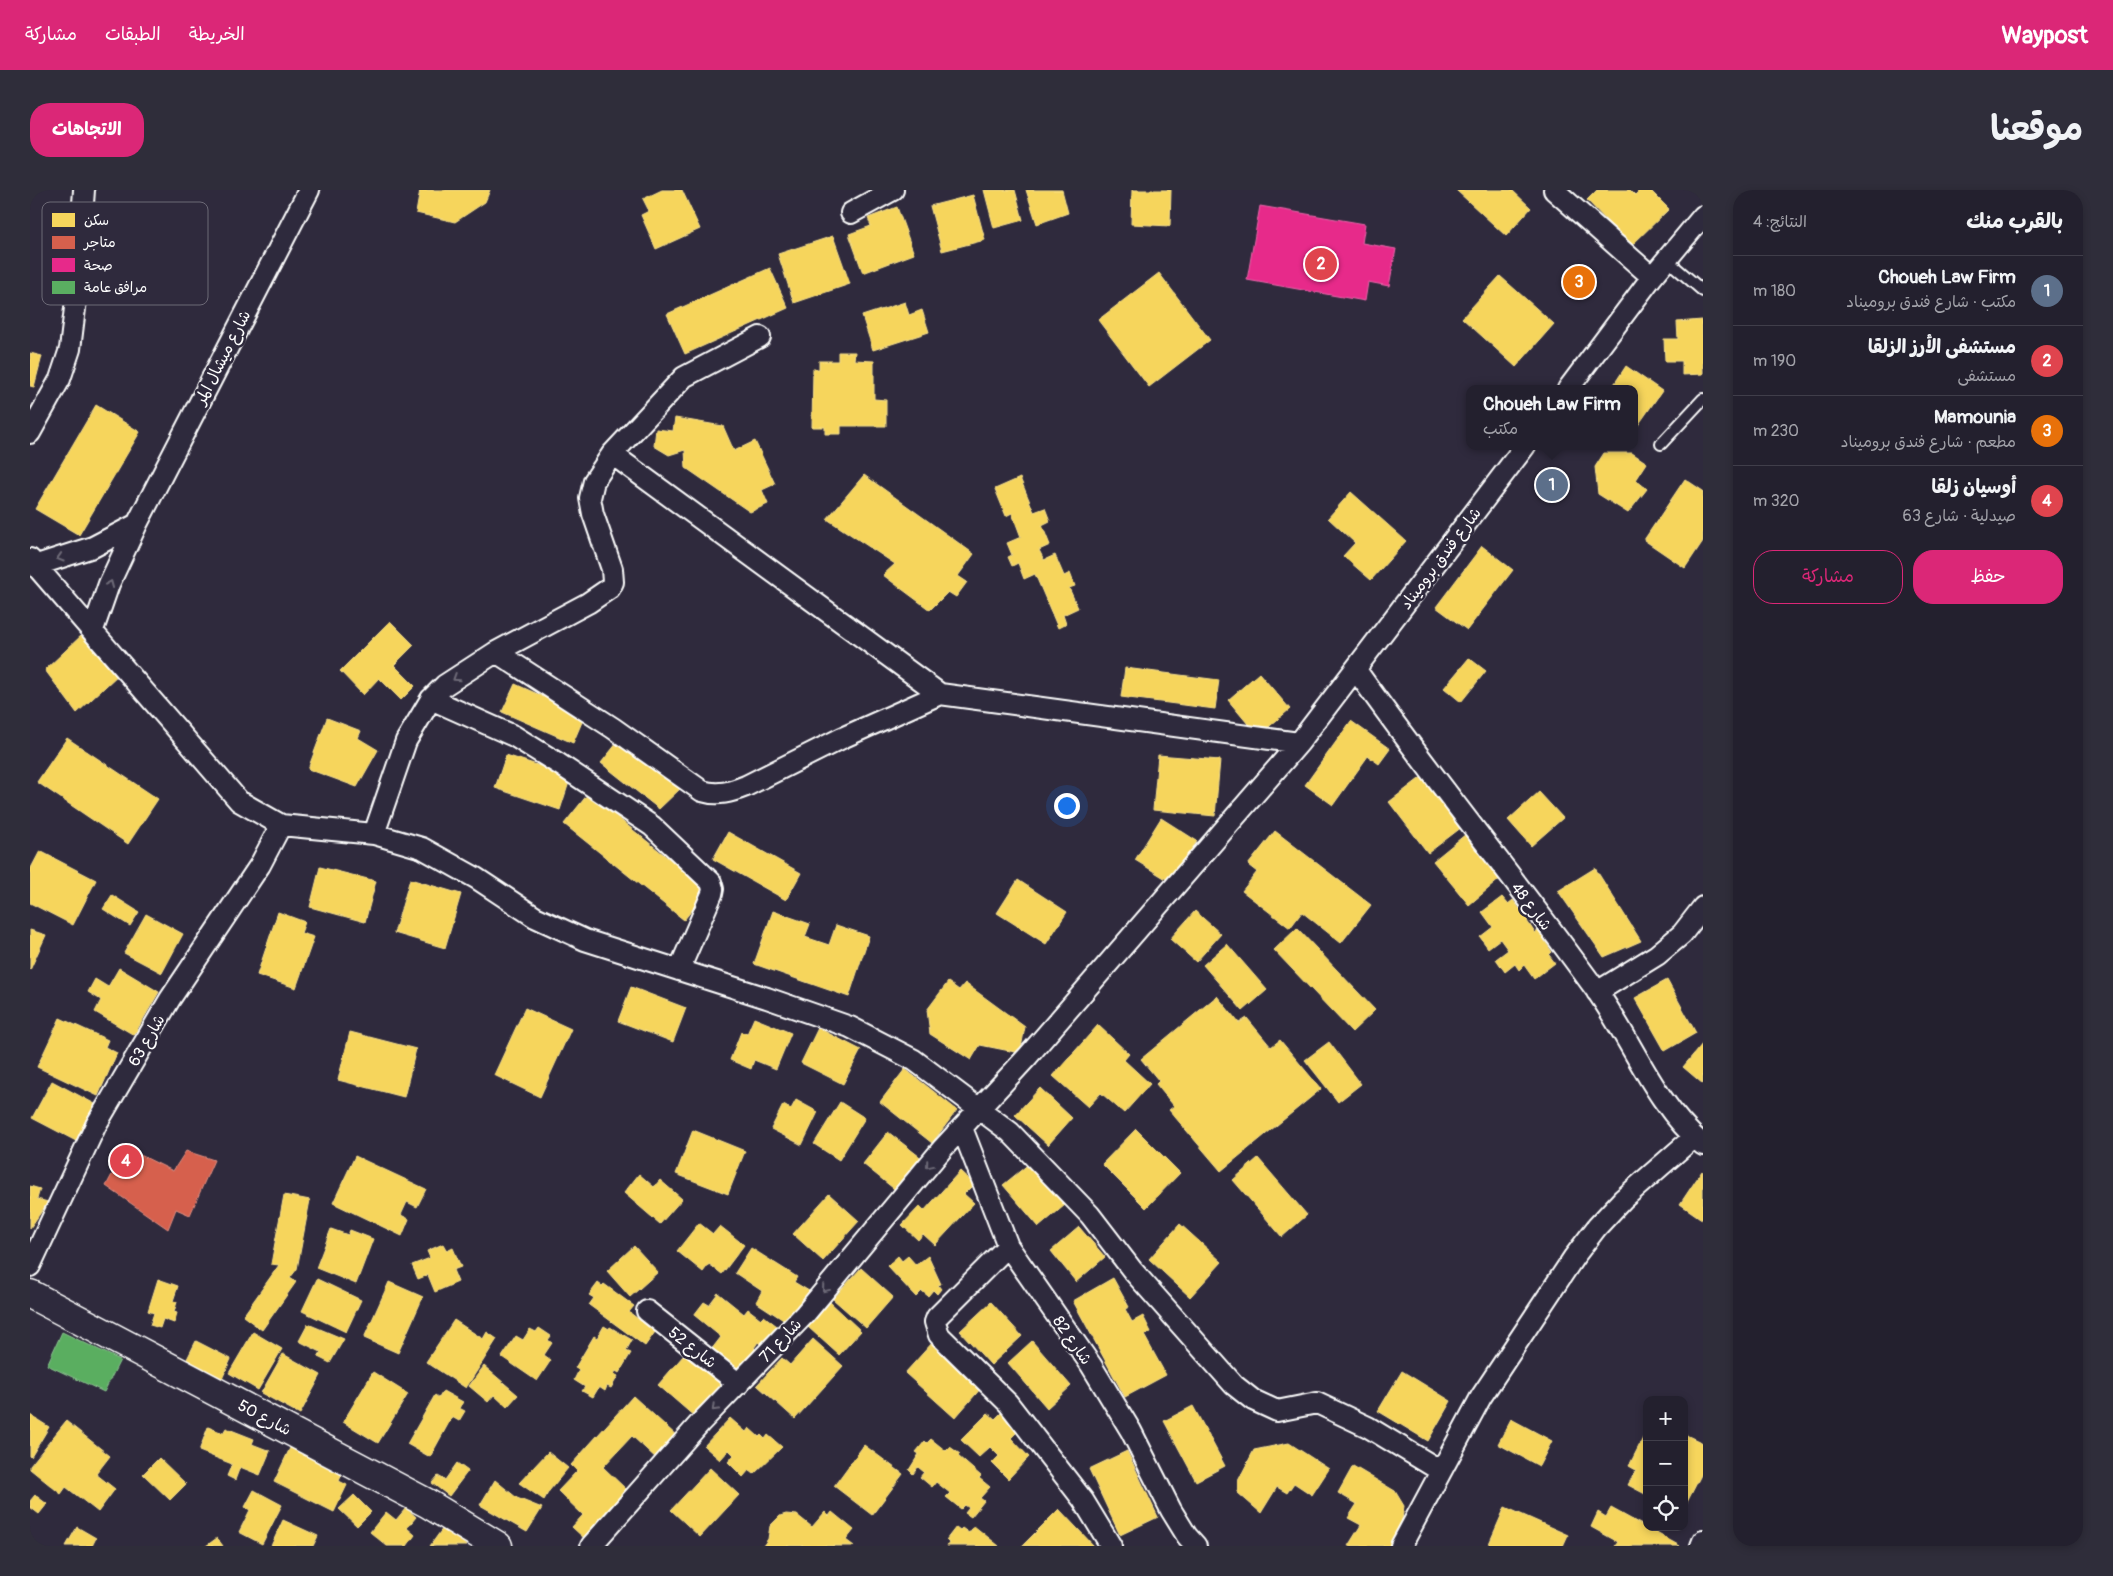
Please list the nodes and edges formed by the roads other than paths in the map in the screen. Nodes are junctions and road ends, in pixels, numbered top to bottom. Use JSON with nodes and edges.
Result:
{"nodes":[{"id":1,"x":309,"y":190,"type":"edge"},
{"id":2,"x":893,"y":190,"type":"edge"},
{"id":3,"x":1554,"y":190,"type":"edge"},
{"id":4,"x":851,"y":213,"type":"dead end"},
{"id":5,"x":1703,"y":216,"type":"edge"},
{"id":6,"x":1667,"y":260,"type":"junction"},
{"id":7,"x":1652,"y":277,"type":"junction"},
{"id":8,"x":1703,"y":291,"type":"edge"},
{"id":9,"x":75,"y":305,"type":"edge"},
{"id":10,"x":760,"y":337,"type":"dead end"},
{"id":11,"x":1571,"y":385,"type":"edge"},
{"id":12,"x":1703,"y":399,"type":"edge"},
{"id":13,"x":30,"y":433,"type":"edge"},
{"id":14,"x":1661,"y":444,"type":"dead end"},
{"id":15,"x":1522,"y":450,"type":"edge"},
{"id":16,"x":612,"y":454,"type":"junction"},
{"id":17,"x":137,"y":524,"type":"junction"},
{"id":18,"x":33,"y":562,"type":"edge"},
{"id":19,"x":93,"y":630,"type":"junction"},
{"id":20,"x":496,"y":652,"type":"junction"},
{"id":21,"x":1356,"y":670,"type":"junction"},
{"id":22,"x":940,"y":694,"type":"junction"},
{"id":23,"x":431,"y":699,"type":"junction"},
{"id":24,"x":1299,"y":743,"type":"junction"},
{"id":25,"x":281,"y":825,"type":"junction"},
{"id":26,"x":374,"y":834,"type":"junction"},
{"id":27,"x":1703,"y":908,"type":"edge"},
{"id":28,"x":679,"y":970,"type":"junction"},
{"id":29,"x":1597,"y":992,"type":"junction"},
{"id":30,"x":980,"y":1108,"type":"junction"},
{"id":31,"x":962,"y":1128,"type":"junction"},
{"id":32,"x":1700,"y":1142,"type":"edge"},
{"id":33,"x":1008,"y":1246,"type":"junction"},
{"id":34,"x":30,"y":1266,"type":"edge"},
{"id":35,"x":30,"y":1294,"type":"edge"},
{"id":36,"x":647,"y":1311,"type":"dead end"},
{"id":37,"x":739,"y":1384,"type":"junction"},
{"id":38,"x":1441,"y":1471,"type":"junction"},
{"id":39,"x":1703,"y":1541,"type":"edge"},
{"id":40,"x":498,"y":1546,"type":"edge"},
{"id":41,"x":591,"y":1546,"type":"edge"},
{"id":42,"x":1111,"y":1546,"type":"edge"},
{"id":43,"x":1196,"y":1546,"type":"edge"},
{"id":44,"x":1401,"y":1546,"type":"edge"},
{"id":45,"x":1412,"y":1546,"type":"edge"},
{"id":46,"x":1701,"y":1546,"type":"edge"}],
"edges":[{"from":1,"to":17,"type":"street","name":"شارع ميشال المر"},
{"from":2,"to":4,"type":"street"},
{"from":3,"to":7,"type":"street"},
{"from":5,"to":6,"type":"street"},
{"from":6,"to":7,"type":"street"},
{"from":6,"to":8,"type":"lane"},
{"from":7,"to":11,"type":"street"},
{"from":9,"to":13,"type":"street"},
{"from":10,"to":16,"type":"street"},
{"from":12,"to":14,"type":"lane"},
{"from":15,"to":21,"type":"street","name":"شارع فندق بروميناد"},
{"from":16,"to":20,"type":"street"},
{"from":16,"to":22,"type":"street"},
{"from":17,"to":18,"type":"street","one_way":true},
{"from":19,"to":17,"type":"street","name":"شارع ميشال المر","one_way":true},
{"from":18,"to":19,"type":"street"},
{"from":19,"to":25,"type":"street"},
{"from":20,"to":22,"type":"street"},
{"from":20,"to":23,"type":"street","one_way":true},
{"from":21,"to":24,"type":"street","name":"شارع فندق بروميناد"},
{"from":21,"to":29,"type":"street","name":"شارع 48"},
{"from":22,"to":24,"type":"street"},
{"from":23,"to":26,"type":"street"},
{"from":23,"to":28,"type":"street"},
{"from":24,"to":30,"type":"street","name":"شارع 71"},
{"from":25,"to":26,"type":"street"},
{"from":25,"to":34,"type":"street","name":"شارع 63"},
{"from":26,"to":28,"type":"street"},
{"from":27,"to":29,"type":"street"},
{"from":28,"to":30,"type":"street"},
{"from":29,"to":32,"type":"street","name":"شارع 48"},
{"from":30,"to":31,"type":"street","name":"شارع 71"},
{"from":30,"to":38,"type":"street"},
{"from":31,"to":33,"type":"street","name":"شارع 82"},
{"from":31,"to":37,"type":"street","name":"شارع 71","one_way":true},
{"from":32,"to":38,"type":"street"},
{"from":32,"to":45,"type":"street"},
{"from":33,"to":42,"type":"street"},
{"from":33,"to":43,"type":"street","name":"شارع 82"},
{"from":35,"to":40,"type":"street","name":"شارع 50"},
{"from":36,"to":37,"type":"street","name":"شارع 52"},
{"from":37,"to":41,"type":"street","name":"شارع 71","one_way":true},
{"from":38,"to":44,"type":"street"},
{"from":39,"to":46,"type":"street"}]}
